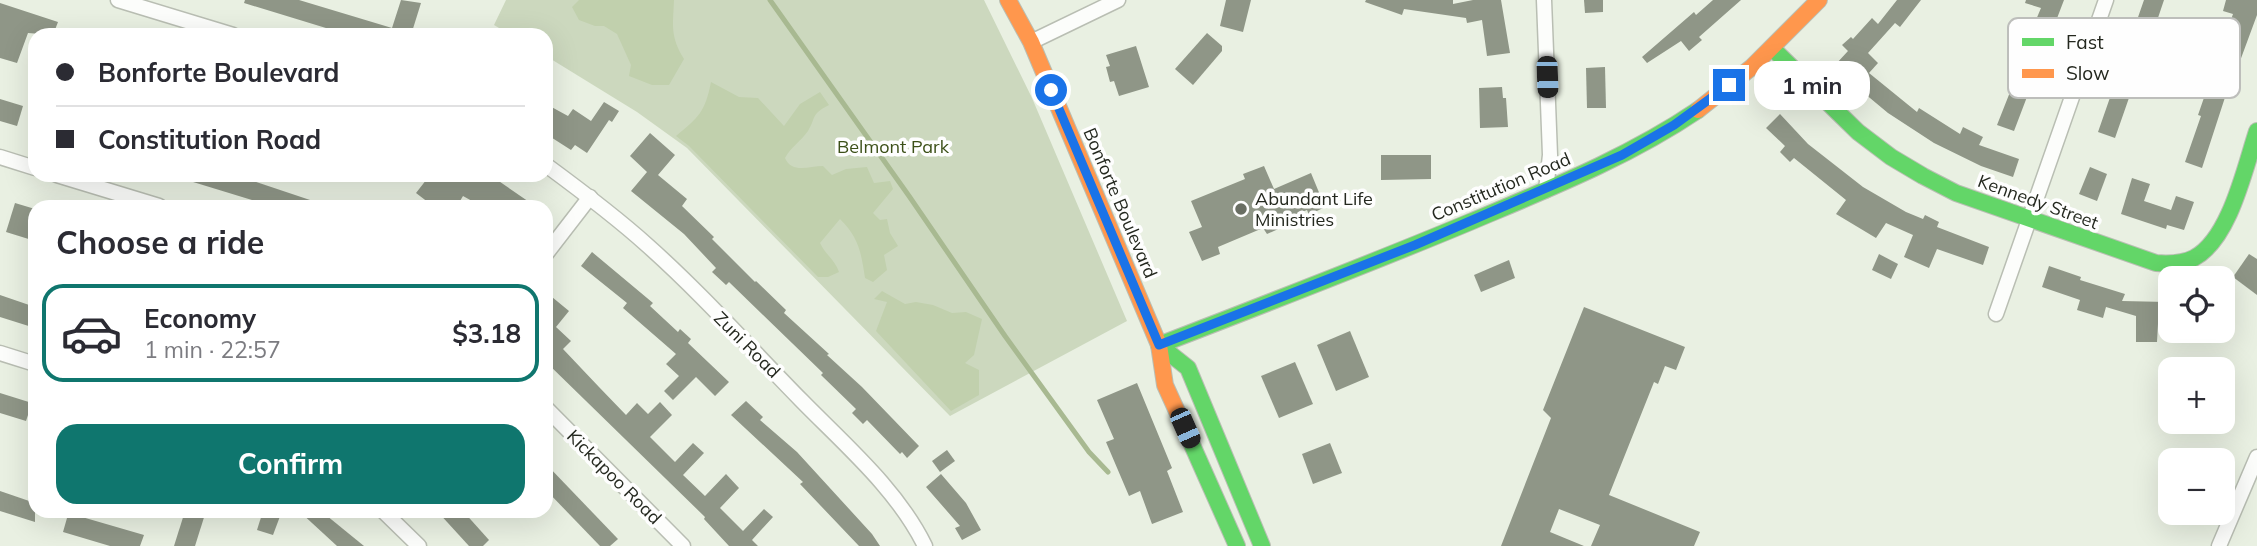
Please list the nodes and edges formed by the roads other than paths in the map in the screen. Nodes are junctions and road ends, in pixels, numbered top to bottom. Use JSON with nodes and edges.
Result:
{"nodes":[{"id":1,"x":118,"y":0,"type":"edge"},
{"id":2,"x":1008,"y":0,"type":"edge"},
{"id":3,"x":1118,"y":0,"type":"edge"},
{"id":4,"x":1544,"y":0,"type":"edge"},
{"id":5,"x":1819,"y":0,"type":"edge"},
{"id":6,"x":2106,"y":0,"type":"edge"},
{"id":7,"x":2100,"y":18,"type":"edge"},
{"id":8,"x":210,"y":28,"type":"edge"},
{"id":9,"x":1031,"y":42,"type":"junction"},
{"id":10,"x":1772,"y":48,"type":"junction"},
{"id":11,"x":2072,"y":98,"type":"edge"},
{"id":12,"x":2257,"y":131,"type":"edge"},
{"id":13,"x":0,"y":157,"type":"edge"},
{"id":14,"x":28,"y":166,"type":"edge"},
{"id":15,"x":553,"y":170,"type":"edge"},
{"id":16,"x":80,"y":182,"type":"edge"},
{"id":17,"x":1546,"y":190,"type":"junction"},
{"id":18,"x":590,"y":197,"type":"junction"},
{"id":19,"x":139,"y":200,"type":"edge"},
{"id":20,"x":2029,"y":219,"type":"junction"},
{"id":21,"x":553,"y":245,"type":"edge"},
{"id":22,"x":1996,"y":314,"type":"dead end"},
{"id":23,"x":1159,"y":345,"type":"junction"},
{"id":24,"x":0,"y":353,"type":"edge"},
{"id":25,"x":28,"y":362,"type":"edge"},
{"id":26,"x":553,"y":415,"type":"edge"},
{"id":27,"x":2257,"y":457,"type":"edge"},
{"id":28,"x":390,"y":518,"type":"edge"},
{"id":29,"x":1254,"y":530,"type":"junction"},
{"id":30,"x":1236,"y":542,"type":"edge"},
{"id":31,"x":416,"y":545,"type":"edge"},
{"id":32,"x":683,"y":546,"type":"edge"},
{"id":33,"x":925,"y":546,"type":"edge"},
{"id":34,"x":1214,"y":546,"type":"edge"},
{"id":35,"x":1262,"y":546,"type":"edge"},
{"id":36,"x":2219,"y":546,"type":"edge"}],
"edges":[{"from":1,"to":8,"type":"street"},
{"from":2,"to":9,"type":"street","name":"Bonforte Boulevard"},
{"from":3,"to":9,"type":"street"},
{"from":4,"to":17,"type":"street"},
{"from":5,"to":10,"type":"street","name":"Constitution Road"},
{"from":6,"to":7,"type":"street"},
{"from":9,"to":23,"type":"street","name":"Bonforte Boulevard"},
{"from":10,"to":17,"type":"street","name":"Constitution Road"},
{"from":10,"to":20,"type":"street","name":"Kennedy Street"},
{"from":11,"to":20,"type":"street"},
{"from":12,"to":20,"type":"street","name":"Kennedy Street"},
{"from":13,"to":14,"type":"street"},
{"from":15,"to":18,"type":"street","name":"Zuni Road"},
{"from":16,"to":19,"type":"street"},
{"from":17,"to":23,"type":"street","name":"Constitution Road"},
{"from":18,"to":21,"type":"street"},
{"from":18,"to":33,"type":"street","name":"Zuni Road"},
{"from":20,"to":22,"type":"street"},
{"from":23,"to":29,"type":"street","name":"Bonforte Boulevard"},
{"from":23,"to":30,"type":"street","name":"Bonforte Boulevard"},
{"from":24,"to":25,"type":"street"},
{"from":26,"to":32,"type":"street","name":"Kickapoo Road"},
{"from":27,"to":36,"type":"street"},
{"from":28,"to":31,"type":"street"},
{"from":29,"to":30,"type":"street"},
{"from":29,"to":35,"type":"street","name":"Bonforte Boulevard"},
{"from":30,"to":34,"type":"street"}]}
